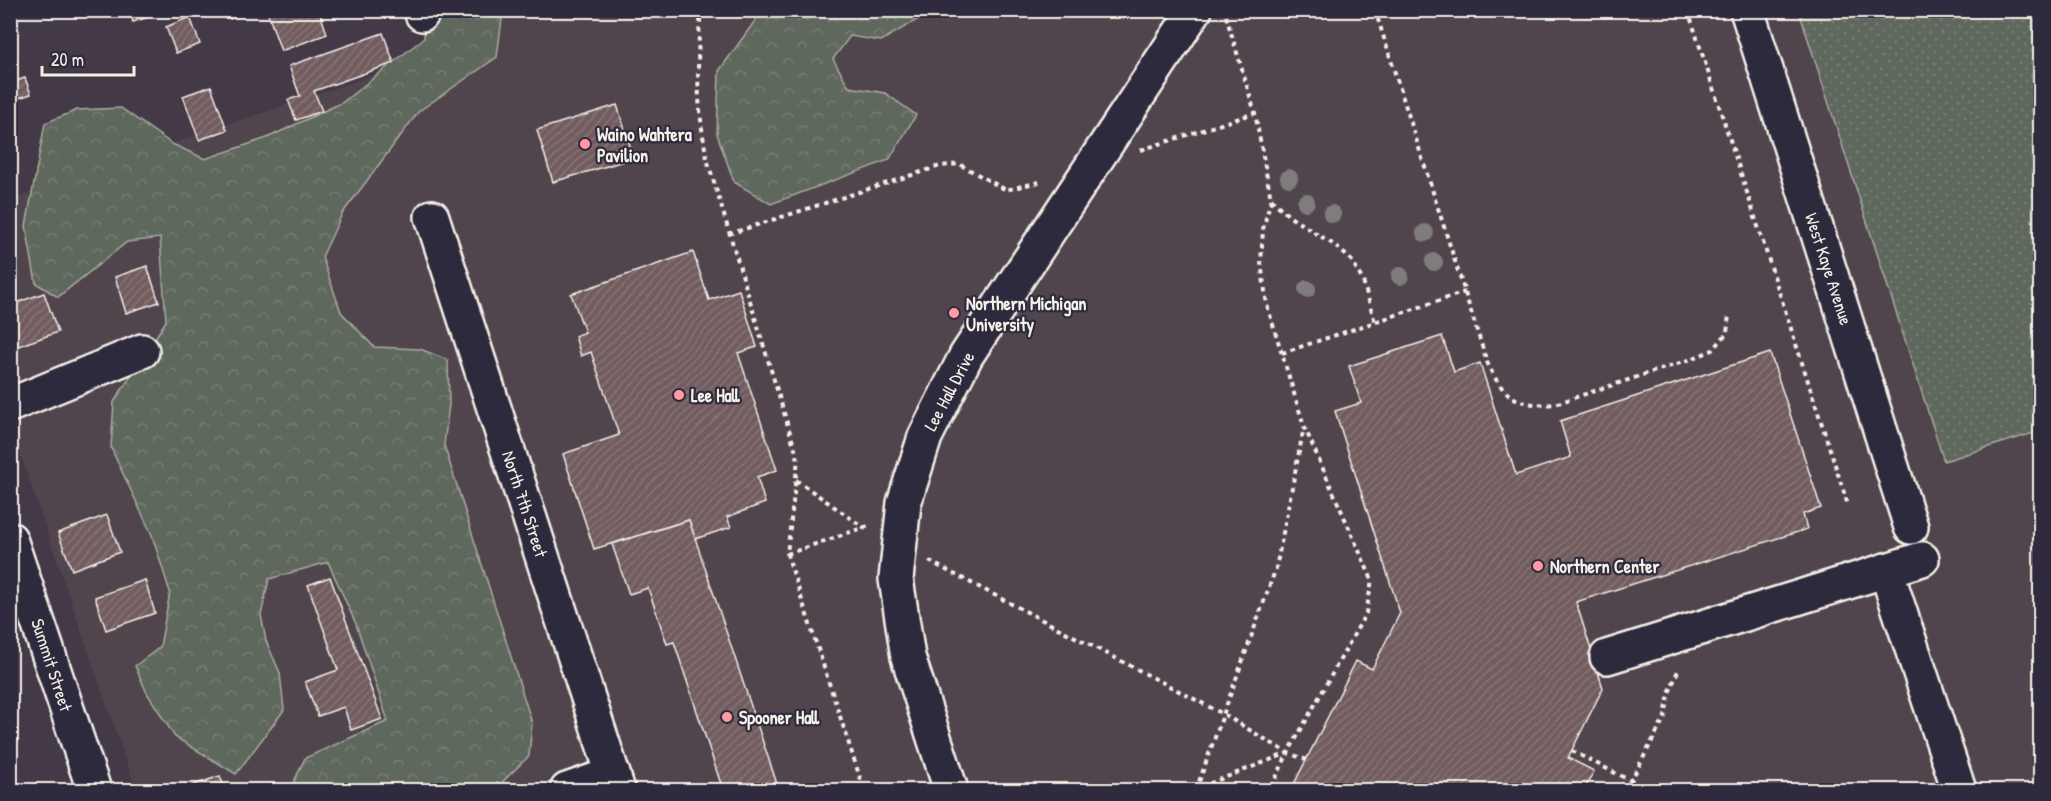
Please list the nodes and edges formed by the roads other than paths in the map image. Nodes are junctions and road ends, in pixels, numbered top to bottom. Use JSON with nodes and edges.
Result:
{"nodes":[{"id":1,"x":1195,"y":10,"type":"edge"},
{"id":2,"x":1746,"y":10,"type":"edge"},
{"id":3,"x":432,"y":217,"type":"dead end"},
{"id":4,"x":142,"y":351,"type":"dead end"},
{"id":5,"x":10,"y":405,"type":"edge"},
{"id":6,"x":1911,"y":526,"type":"dead end"},
{"id":7,"x":10,"y":539,"type":"edge"},
{"id":8,"x":1922,"y":559,"type":"dead end"},
{"id":9,"x":1886,"y":570,"type":"junction"},
{"id":10,"x":1607,"y":657,"type":"dead end"},
{"id":11,"x":615,"y":782,"type":"edge"},
{"id":12,"x":94,"y":790,"type":"edge"},
{"id":13,"x":567,"y":790,"type":"edge"},
{"id":14,"x":951,"y":790,"type":"edge"},
{"id":15,"x":1959,"y":790,"type":"edge"}],
"edges":[{"from":1,"to":14,"type":"street","name":"Lee Hall Drive"},
{"from":2,"to":6,"type":"street","name":"West Kaye Avenue"},
{"from":3,"to":11,"type":"street","name":"North 7th Street"},
{"from":4,"to":5,"type":"street"},
{"from":7,"to":12,"type":"street","name":"Summit Street"},
{"from":8,"to":9,"type":"street"},
{"from":9,"to":10,"type":"street"},
{"from":9,"to":15,"type":"street"},
{"from":11,"to":13,"type":"street"}]}
